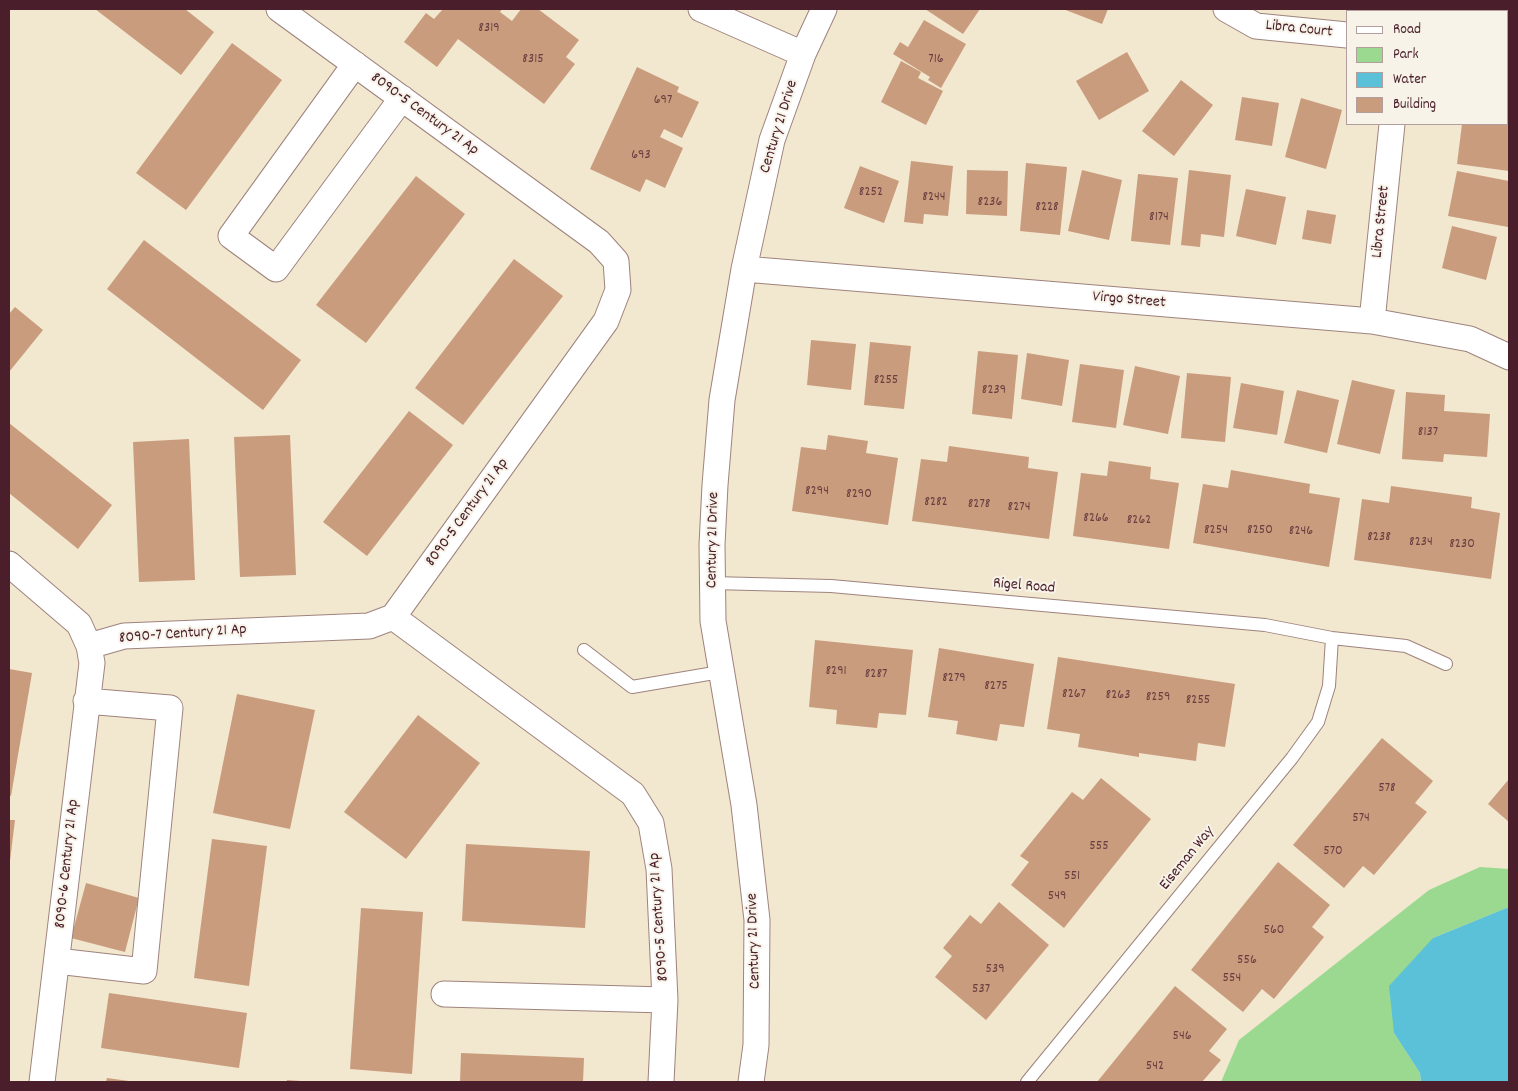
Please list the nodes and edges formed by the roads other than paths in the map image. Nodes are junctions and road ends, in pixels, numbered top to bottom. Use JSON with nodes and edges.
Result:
{"nodes":[{"id":1,"x":279,"y":9,"type":"edge"},
{"id":2,"x":701,"y":9,"type":"edge"},
{"id":3,"x":824,"y":9,"type":"edge"},
{"id":4,"x":1226,"y":9,"type":"edge"},
{"id":5,"x":1346,"y":35,"type":"edge"},
{"id":6,"x":803,"y":54,"type":"junction"},
{"id":7,"x":355,"y":64,"type":"junction"},
{"id":8,"x":402,"y":98,"type":"junction"},
{"id":9,"x":1392,"y":125,"type":"edge"},
{"id":10,"x":744,"y":269,"type":"junction"},
{"id":11,"x":1372,"y":321,"type":"junction"},
{"id":12,"x":1509,"y":357,"type":"edge"},
{"id":13,"x":9,"y":564,"type":"edge"},
{"id":14,"x":712,"y":583,"type":"junction"},
{"id":15,"x":393,"y":617,"type":"junction"},
{"id":16,"x":1332,"y":638,"type":"junction"},
{"id":17,"x":89,"y":646,"type":"junction"},
{"id":18,"x":584,"y":650,"type":"dead end"},
{"id":19,"x":1446,"y":664,"type":"dead end"},
{"id":20,"x":720,"y":672,"type":"junction"},
{"id":21,"x":86,"y":700,"type":"junction"},
{"id":22,"x":57,"y":961,"type":"junction"},
{"id":23,"x":444,"y":994,"type":"dead end"},
{"id":24,"x":665,"y":1000,"type":"junction"},
{"id":25,"x":42,"y":1082,"type":"edge"},
{"id":26,"x":661,"y":1082,"type":"edge"},
{"id":27,"x":751,"y":1082,"type":"edge"},
{"id":28,"x":1027,"y":1082,"type":"edge"}],
"edges":[{"from":1,"to":7,"type":"street","name":"8090-5 Century 21 Ap"},
{"from":2,"to":6,"type":"street"},
{"from":3,"to":6,"type":"street","name":"Century 21 Drive"},
{"from":4,"to":5,"type":"street","name":"Libra Court"},
{"from":6,"to":10,"type":"street","name":"Century 21 Drive"},
{"from":7,"to":8,"type":"street","name":"8090-5 Century 21 Ap"},
{"from":7,"to":8,"type":"street"},
{"from":8,"to":15,"type":"street","name":"8090-5 Century 21 Ap"},
{"from":9,"to":11,"type":"street","name":"Libra Street"},
{"from":10,"to":11,"type":"street","name":"Virgo Street"},
{"from":10,"to":14,"type":"street","name":"Century 21 Drive"},
{"from":11,"to":12,"type":"street","name":"Virgo Street"},
{"from":13,"to":17,"type":"street"},
{"from":14,"to":16,"type":"lane","name":"Rigel Road"},
{"from":14,"to":20,"type":"street","name":"Century 21 Drive"},
{"from":15,"to":17,"type":"street","name":"8090-7 Century 21 Ap"},
{"from":15,"to":24,"type":"street","name":"8090-5 Century 21 Ap"},
{"from":16,"to":19,"type":"lane","name":"Rigel Road"},
{"from":16,"to":28,"type":"lane","name":"Eiseman Way"},
{"from":17,"to":21,"type":"street","name":"8090-6 Century 21 Ap"},
{"from":18,"to":20,"type":"lane"},
{"from":20,"to":27,"type":"street","name":"Century 21 Drive"},
{"from":21,"to":22,"type":"street","name":"8090-6 Century 21 Ap"},
{"from":21,"to":22,"type":"street"},
{"from":22,"to":25,"type":"street","name":"8090-6 Century 21 Ap"},
{"from":23,"to":24,"type":"street"},
{"from":24,"to":26,"type":"street","name":"8090-5 Century 21 Ap"}]}
